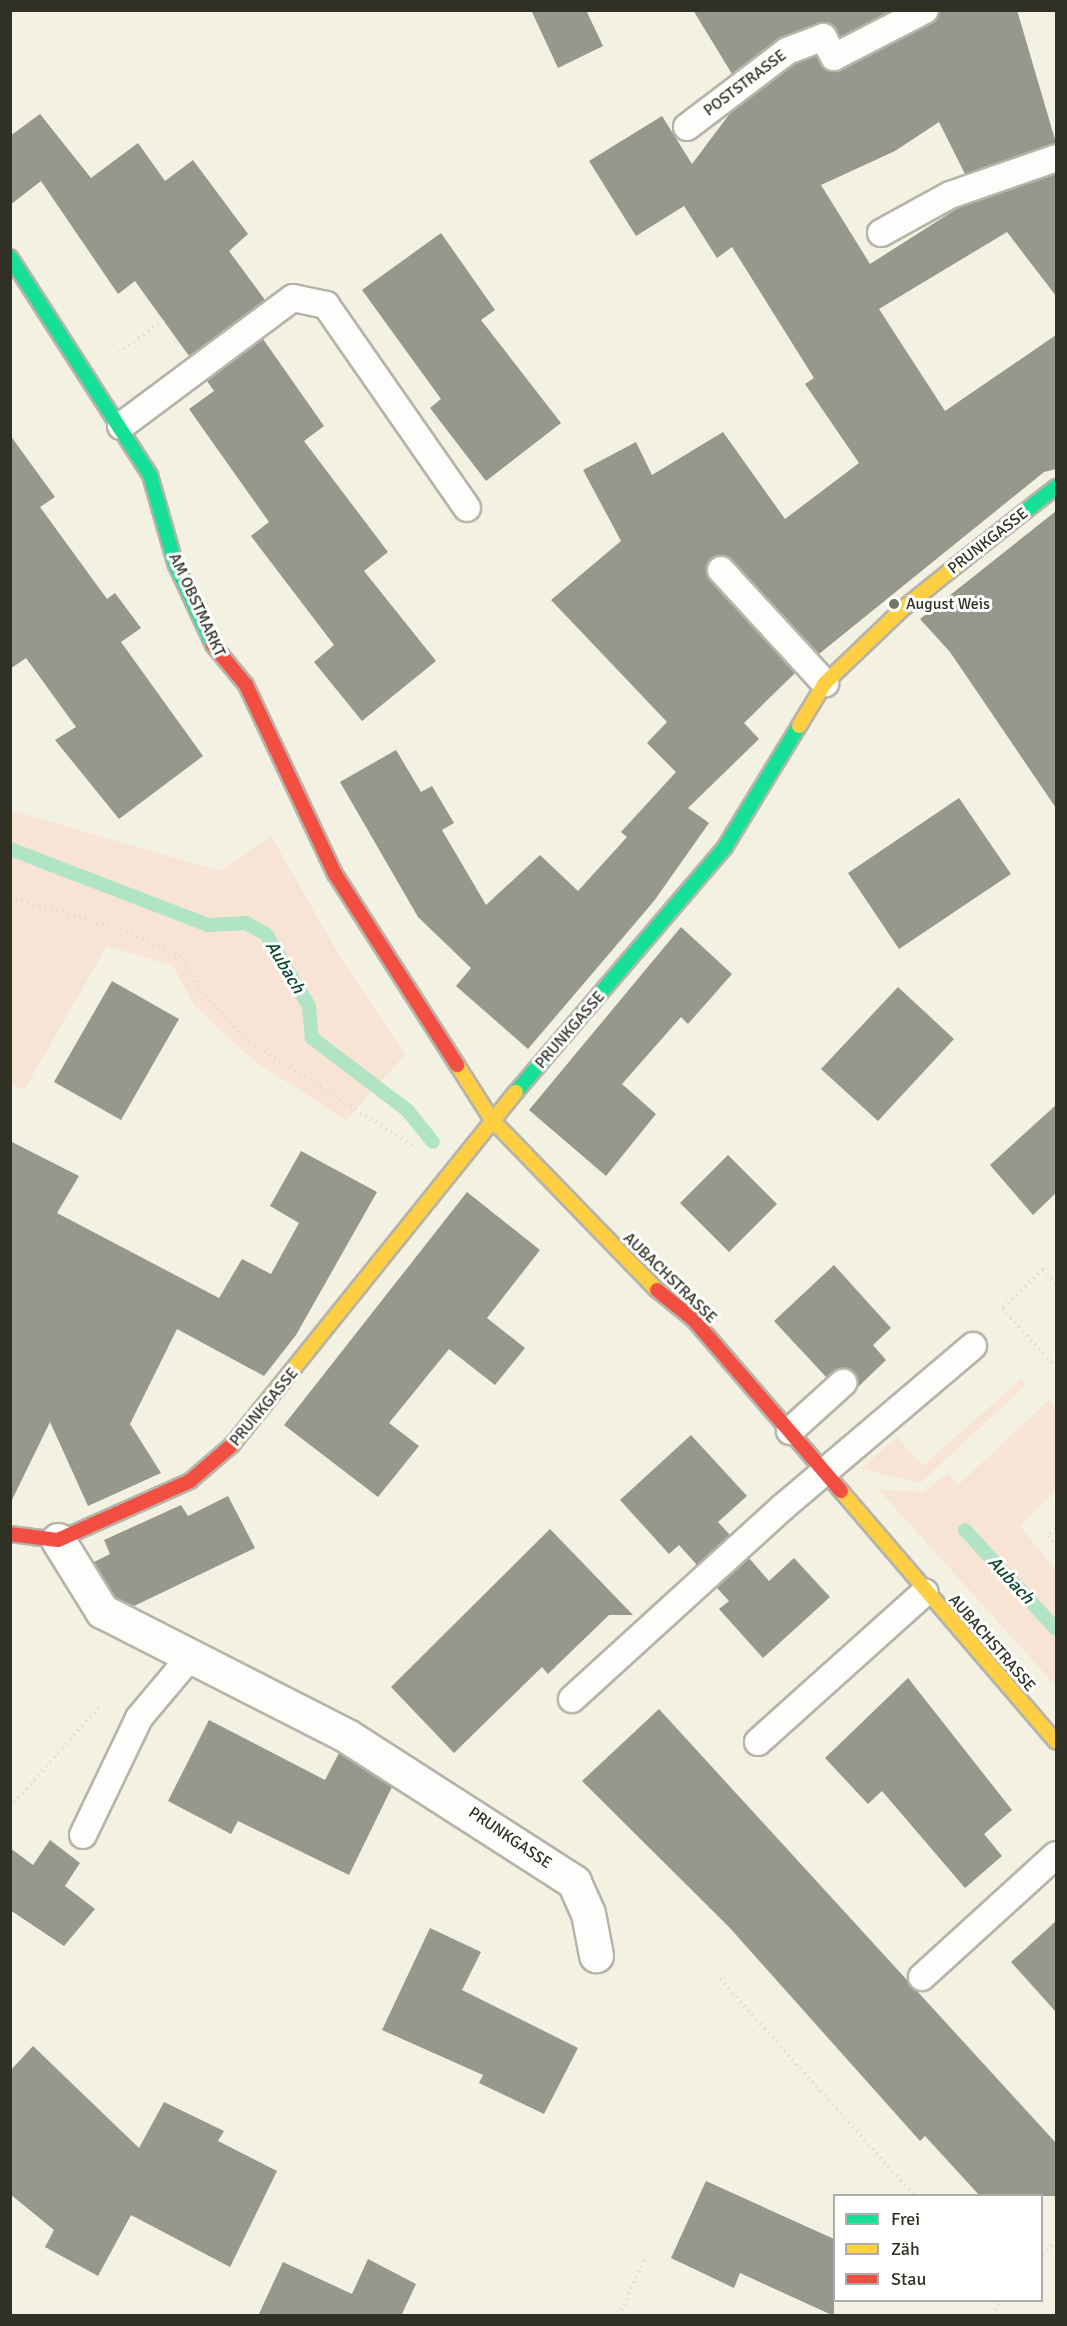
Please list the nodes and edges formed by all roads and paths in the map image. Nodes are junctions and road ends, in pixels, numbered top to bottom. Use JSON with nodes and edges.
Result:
{"nodes":[{"id":1,"x":925,"y":10,"type":"edge"},
{"id":2,"x":687,"y":127,"type":"dead end"},
{"id":3,"x":1056,"y":158,"type":"edge"},
{"id":4,"x":881,"y":233,"type":"dead end"},
{"id":5,"x":10,"y":256,"type":"edge"},
{"id":6,"x":164,"y":320,"type":"dead end"},
{"id":7,"x":109,"y":360,"type":"dead end"},
{"id":8,"x":121,"y":426,"type":"junction"},
{"id":9,"x":1056,"y":487,"type":"edge"},
{"id":10,"x":467,"y":508,"type":"dead end"},
{"id":11,"x":721,"y":570,"type":"dead end"},
{"id":12,"x":825,"y":683,"type":"junction"},
{"id":13,"x":335,"y":874,"type":"joint"},
{"id":14,"x":10,"y":897,"type":"edge"},
{"id":15,"x":492,"y":1120,"type":"junction"},
{"id":16,"x":423,"y":1153,"type":"dead end"},
{"id":17,"x":1056,"y":1284,"type":"edge"},
{"id":18,"x":973,"y":1346,"type":"dead end"},
{"id":19,"x":1056,"y":1367,"type":"edge"},
{"id":20,"x":843,"y":1383,"type":"dead end"},
{"id":21,"x":790,"y":1431,"type":"junction"},
{"id":22,"x":824,"y":1473,"type":"junction"},
{"id":23,"x":1056,"y":1528,"type":"edge"},
{"id":24,"x":10,"y":1534,"type":"edge"},
{"id":25,"x":58,"y":1540,"type":"junction"},
{"id":26,"x":1056,"y":1545,"type":"edge"},
{"id":27,"x":925,"y":1592,"type":"junction"},
{"id":28,"x":191,"y":1656,"type":"junction"},
{"id":29,"x":572,"y":1700,"type":"dead end"},
{"id":30,"x":105,"y":1701,"type":"dead end"},
{"id":31,"x":758,"y":1742,"type":"dead end"},
{"id":32,"x":1056,"y":1742,"type":"edge"},
{"id":33,"x":10,"y":1807,"type":"edge"},
{"id":34,"x":83,"y":1835,"type":"dead end"},
{"id":35,"x":1056,"y":1855,"type":"edge"},
{"id":36,"x":596,"y":1955,"type":"dead end"},
{"id":37,"x":922,"y":1977,"type":"dead end"},
{"id":38,"x":720,"y":1979,"type":"dead end"},
{"id":39,"x":913,"y":2194,"type":"edge"},
{"id":40,"x":1056,"y":2241,"type":"edge"},
{"id":41,"x":1043,"y":2252,"type":"edge"},
{"id":42,"x":645,"y":2258,"type":"dead end"},
{"id":43,"x":1000,"y":2302,"type":"edge"},
{"id":44,"x":619,"y":2316,"type":"edge"},
{"id":45,"x":993,"y":2316,"type":"edge"}],
"edges":[{"from":1,"to":2,"type":"lane","name":"POSTSTRASSE"},
{"from":3,"to":4,"type":"lane"},
{"from":5,"to":8,"type":"main road","name":"AM OBSTMARKT"},
{"from":6,"to":7,"type":"path"},
{"from":8,"to":10,"type":"lane"},
{"from":8,"to":13,"type":"main road","name":"AM OBSTMARKT"},
{"from":9,"to":12,"type":"main road","name":"PRUNKGASSE"},
{"from":11,"to":12,"type":"lane"},
{"from":12,"to":15,"type":"main road","name":"PRUNKGASSE"},
{"from":13,"to":15,"type":"main road","name":"AUBACHSTRASSE"},
{"from":14,"to":16,"type":"path"},
{"from":15,"to":21,"type":"main road","name":"AUBACHSTRASSE"},
{"from":15,"to":25,"type":"main road","name":"PRUNKGASSE"},
{"from":17,"to":19,"type":"path"},
{"from":18,"to":22,"type":"lane"},
{"from":20,"to":21,"type":"lane"},
{"from":21,"to":22,"type":"main road","name":"AUBACHSTRASSE"},
{"from":22,"to":27,"type":"main road","name":"AUBACHSTRASSE"},
{"from":22,"to":29,"type":"lane"},
{"from":23,"to":26,"type":"path"},
{"from":24,"to":25,"type":"main road"},
{"from":25,"to":28,"type":"street","name":"PRUNKGASSE"},
{"from":27,"to":31,"type":"lane"},
{"from":27,"to":32,"type":"main road","name":"AUBACHSTRASSE"},
{"from":28,"to":34,"type":"lane"},
{"from":28,"to":36,"type":"street","name":"PRUNKGASSE"},
{"from":30,"to":33,"type":"path"},
{"from":35,"to":37,"type":"lane"},
{"from":38,"to":39,"type":"path"},
{"from":40,"to":41,"type":"path"},
{"from":42,"to":44,"type":"path"},
{"from":43,"to":45,"type":"path"}]}
